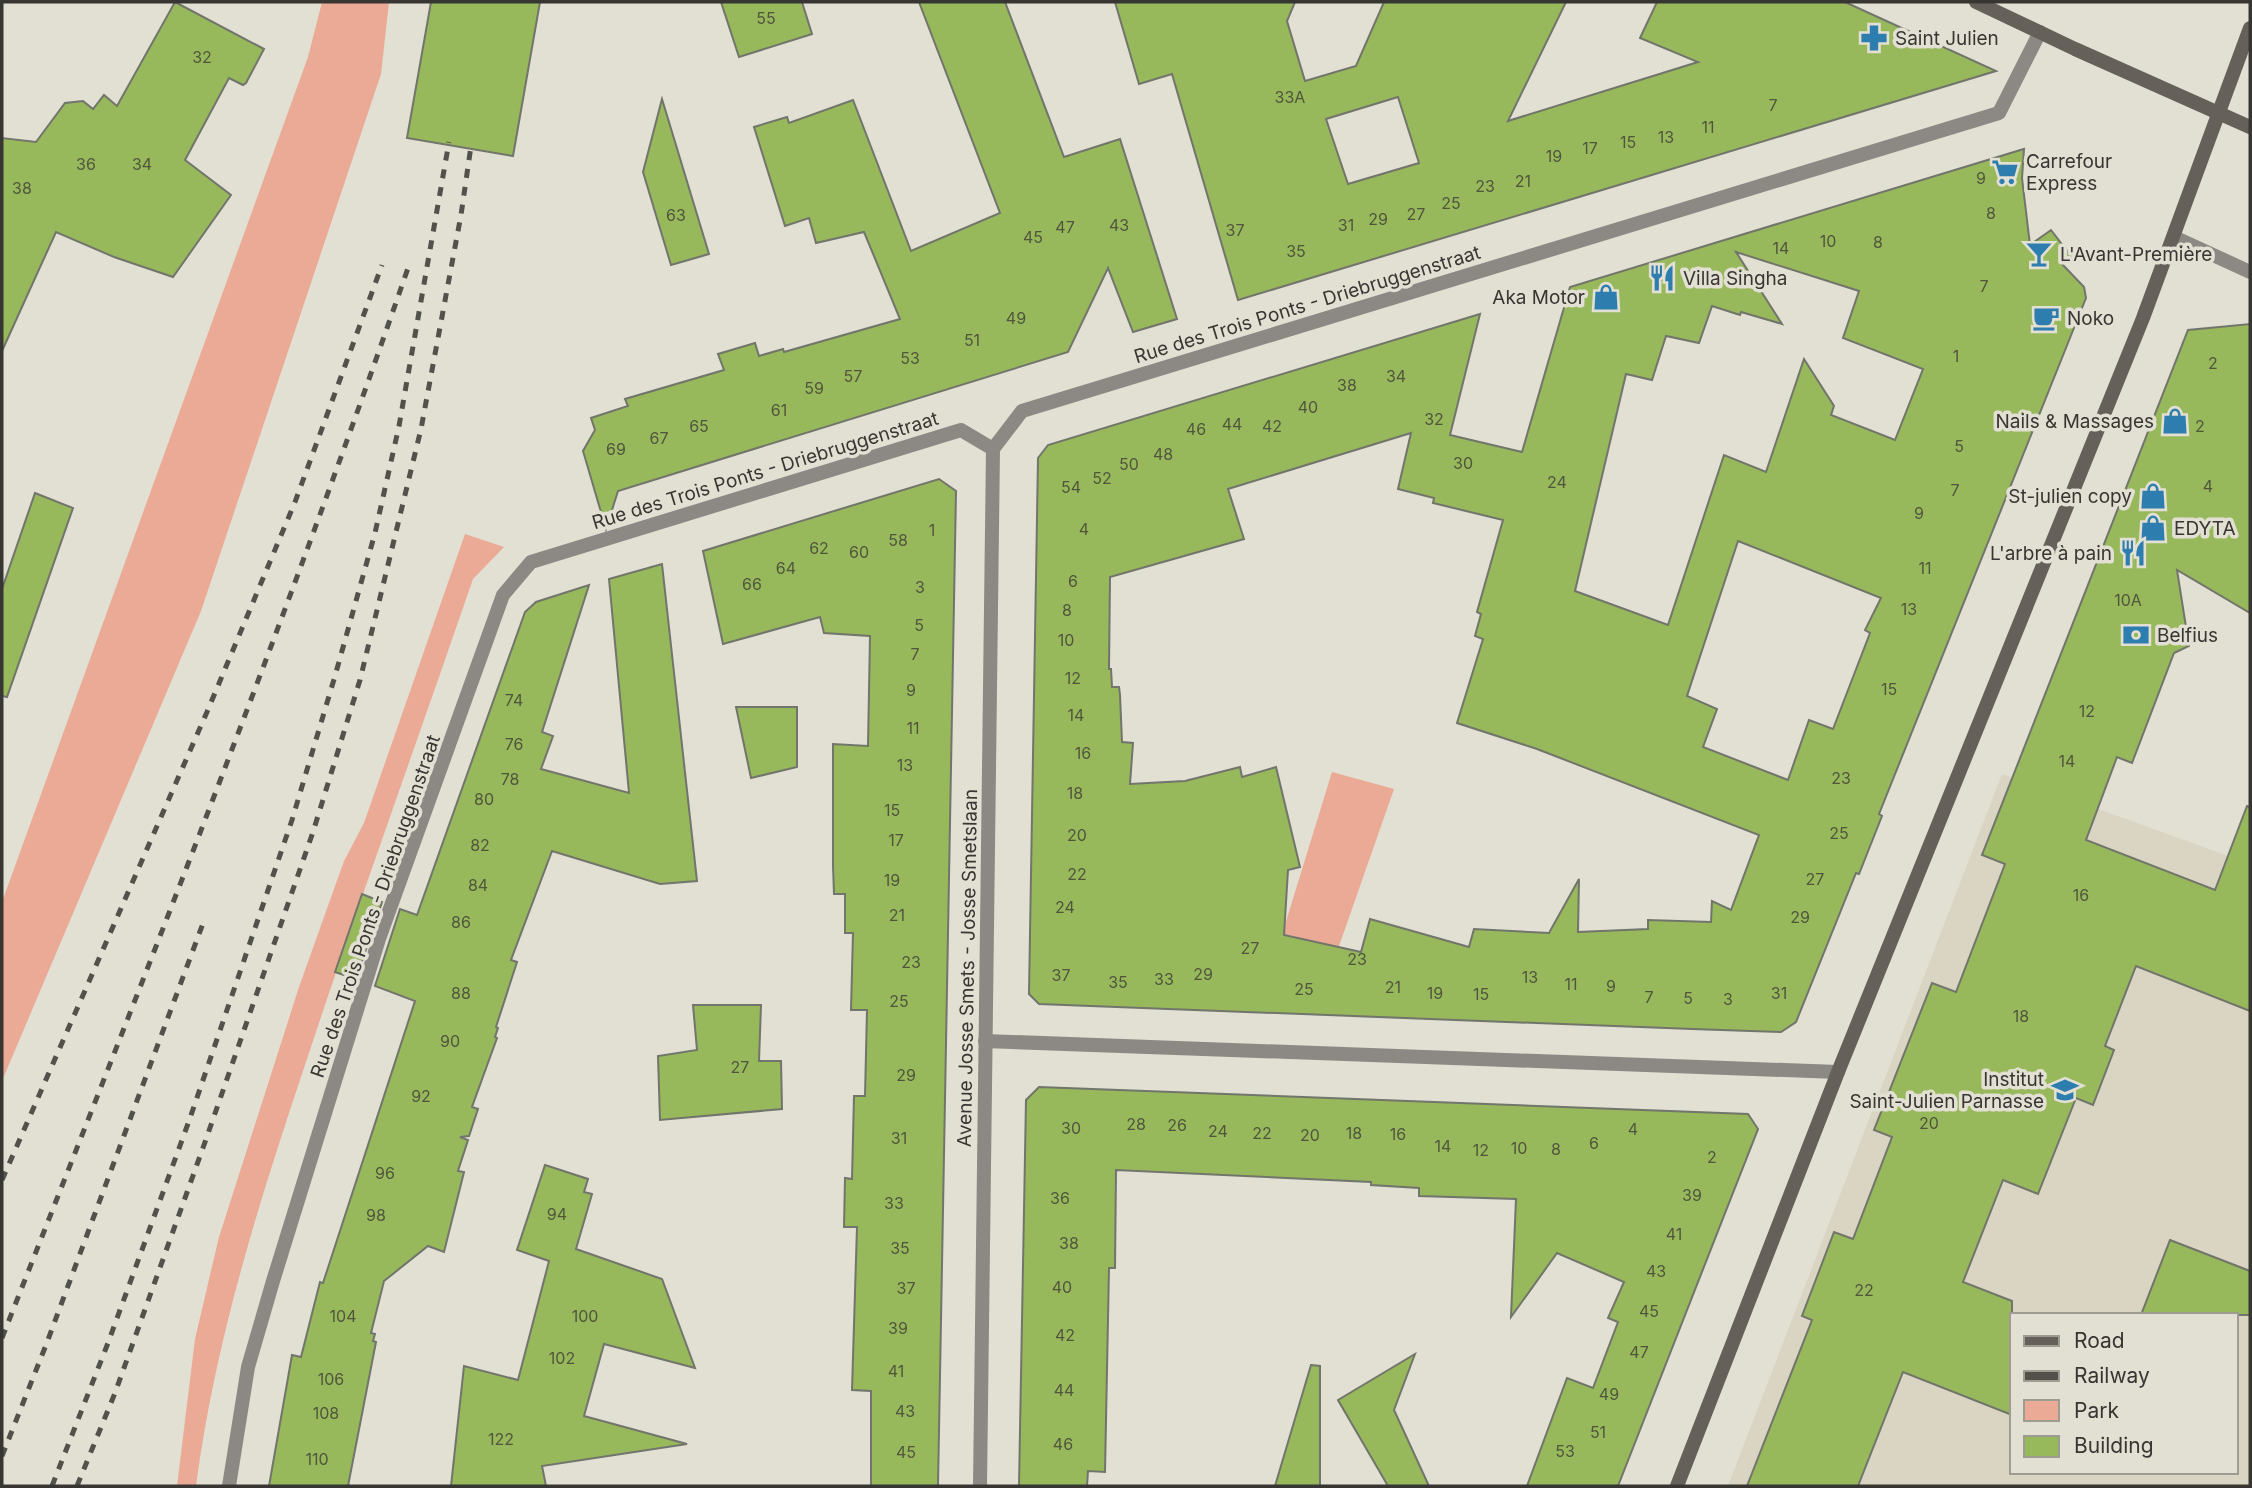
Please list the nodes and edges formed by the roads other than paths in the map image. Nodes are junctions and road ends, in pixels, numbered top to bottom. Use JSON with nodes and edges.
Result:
{"nodes":[{"id":1,"x":1976,"y":2,"type":"edge"},
{"id":2,"x":2250,"y":28,"type":"edge"},
{"id":3,"x":2039,"y":32,"type":"junction"},
{"id":4,"x":2219,"y":113,"type":"junction"},
{"id":5,"x":2250,"y":127,"type":"edge"},
{"id":6,"x":2174,"y":237,"type":"junction"},
{"id":7,"x":2250,"y":272,"type":"edge"},
{"id":8,"x":993,"y":449,"type":"junction"},
{"id":9,"x":985,"y":1041,"type":"junction"},
{"id":10,"x":1838,"y":1072,"type":"junction"},
{"id":11,"x":229,"y":1486,"type":"edge"},
{"id":12,"x":980,"y":1486,"type":"edge"},
{"id":13,"x":1677,"y":1486,"type":"edge"}],
"edges":[{"from":1,"to":3,"type":"street"},
{"from":2,"to":4,"type":"street"},
{"from":3,"to":4,"type":"street"},
{"from":3,"to":8,"type":"street","name":"Rue des Trois Ponts - Driebruggenstraat"},
{"from":4,"to":5,"type":"street"},
{"from":4,"to":6,"type":"street"},
{"from":6,"to":7,"type":"street"},
{"from":6,"to":10,"type":"street"},
{"from":8,"to":9,"type":"street","name":"Avenue Josse Smets - Josse Smetslaan"},
{"from":8,"to":11,"type":"street","name":"Rue des Trois Ponts - Driebruggenstraat"},
{"from":9,"to":10,"type":"street"},
{"from":9,"to":12,"type":"street","name":"Avenue Josse Smets - Josse Smetslaan"},
{"from":10,"to":13,"type":"street"}]}
